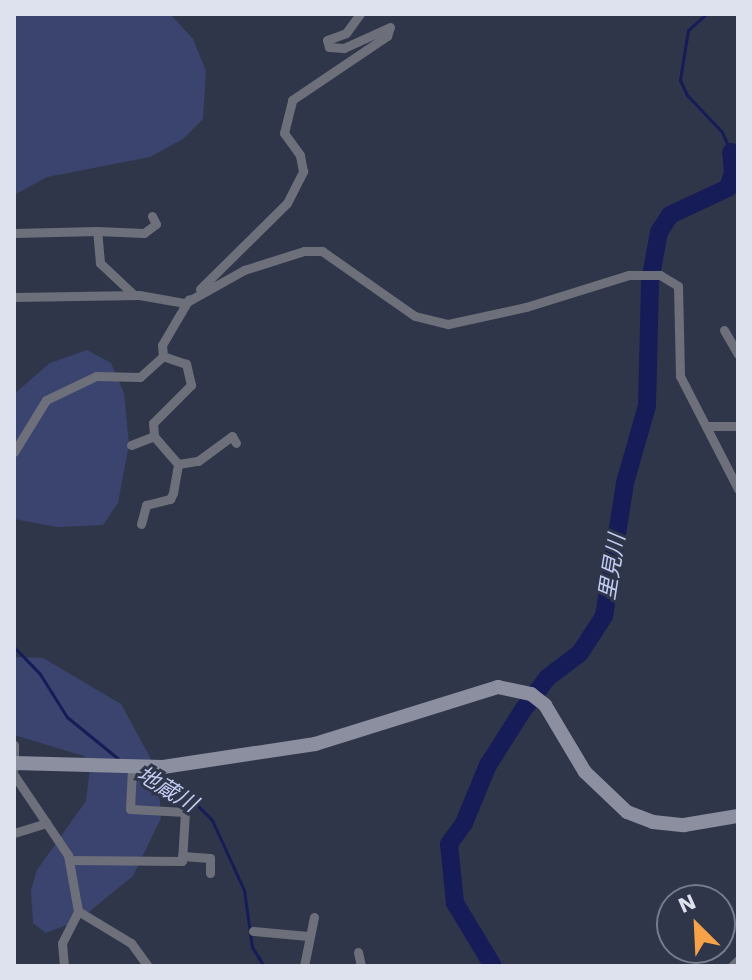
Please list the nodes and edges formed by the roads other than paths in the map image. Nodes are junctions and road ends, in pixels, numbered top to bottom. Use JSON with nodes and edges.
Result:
{"nodes":[{"id":1,"x":360,"y":14,"type":"edge"},
{"id":2,"x":152,"y":216,"type":"dead end"},
{"id":3,"x":97,"y":231,"type":"junction"},
{"id":4,"x":14,"y":233,"type":"edge"},
{"id":5,"x":134,"y":295,"type":"junction"},
{"id":6,"x":14,"y":297,"type":"edge"},
{"id":7,"x":185,"y":303,"type":"junction"},
{"id":8,"x":719,"y":342,"type":"dead end"},
{"id":9,"x":738,"y":354,"type":"edge"},
{"id":10,"x":163,"y":356,"type":"junction"},
{"id":11,"x":708,"y":426,"type":"junction"},
{"id":12,"x":738,"y":426,"type":"edge"},
{"id":13,"x":154,"y":436,"type":"junction"},
{"id":14,"x":236,"y":443,"type":"dead end"},
{"id":15,"x":131,"y":445,"type":"dead end"},
{"id":16,"x":14,"y":452,"type":"edge"},
{"id":17,"x":178,"y":464,"type":"junction"},
{"id":18,"x":738,"y":489,"type":"edge"},
{"id":19,"x":141,"y":524,"type":"dead end"},
{"id":20,"x":14,"y":745,"type":"edge"},
{"id":21,"x":14,"y":768,"type":"edge"},
{"id":22,"x":132,"y":768,"type":"junction"},
{"id":23,"x":738,"y":816,"type":"edge"},
{"id":24,"x":47,"y":823,"type":"junction"},
{"id":25,"x":14,"y":833,"type":"edge"},
{"id":26,"x":182,"y":856,"type":"junction"},
{"id":27,"x":69,"y":860,"type":"junction"},
{"id":28,"x":210,"y":873,"type":"dead end"},
{"id":29,"x":78,"y":911,"type":"junction"},
{"id":30,"x":314,"y":917,"type":"dead end"},
{"id":31,"x":253,"y":931,"type":"dead end"},
{"id":32,"x":308,"y":936,"type":"junction"},
{"id":33,"x":358,"y":952,"type":"dead end"},
{"id":34,"x":738,"y":960,"type":"edge"},
{"id":35,"x":64,"y":966,"type":"edge"},
{"id":36,"x":148,"y":966,"type":"edge"},
{"id":37,"x":304,"y":966,"type":"edge"},
{"id":38,"x":361,"y":966,"type":"edge"},
{"id":39,"x":732,"y":966,"type":"edge"}],
"edges":[{"from":1,"to":7,"type":"street"},
{"from":2,"to":3,"type":"street"},
{"from":3,"to":4,"type":"street"},
{"from":3,"to":5,"type":"street"},
{"from":5,"to":6,"type":"street"},
{"from":5,"to":7,"type":"street"},
{"from":7,"to":10,"type":"street"},
{"from":7,"to":11,"type":"street"},
{"from":8,"to":9,"type":"street"},
{"from":10,"to":13,"type":"street"},
{"from":10,"to":16,"type":"street"},
{"from":11,"to":12,"type":"street"},
{"from":11,"to":18,"type":"street"},
{"from":13,"to":15,"type":"street"},
{"from":13,"to":17,"type":"street"},
{"from":14,"to":17,"type":"street"},
{"from":17,"to":19,"type":"street"},
{"from":20,"to":21,"type":"street"},
{"from":21,"to":22,"type":"street"},
{"from":21,"to":24,"type":"street"},
{"from":22,"to":23,"type":"street"},
{"from":22,"to":26,"type":"street"},
{"from":24,"to":25,"type":"street"},
{"from":24,"to":27,"type":"street"},
{"from":26,"to":27,"type":"street"},
{"from":26,"to":28,"type":"street"},
{"from":27,"to":29,"type":"street"},
{"from":29,"to":35,"type":"street"},
{"from":29,"to":36,"type":"street"},
{"from":30,"to":32,"type":"street"},
{"from":31,"to":32,"type":"street"},
{"from":32,"to":37,"type":"street"},
{"from":33,"to":38,"type":"street"},
{"from":34,"to":39,"type":"street"}]}
